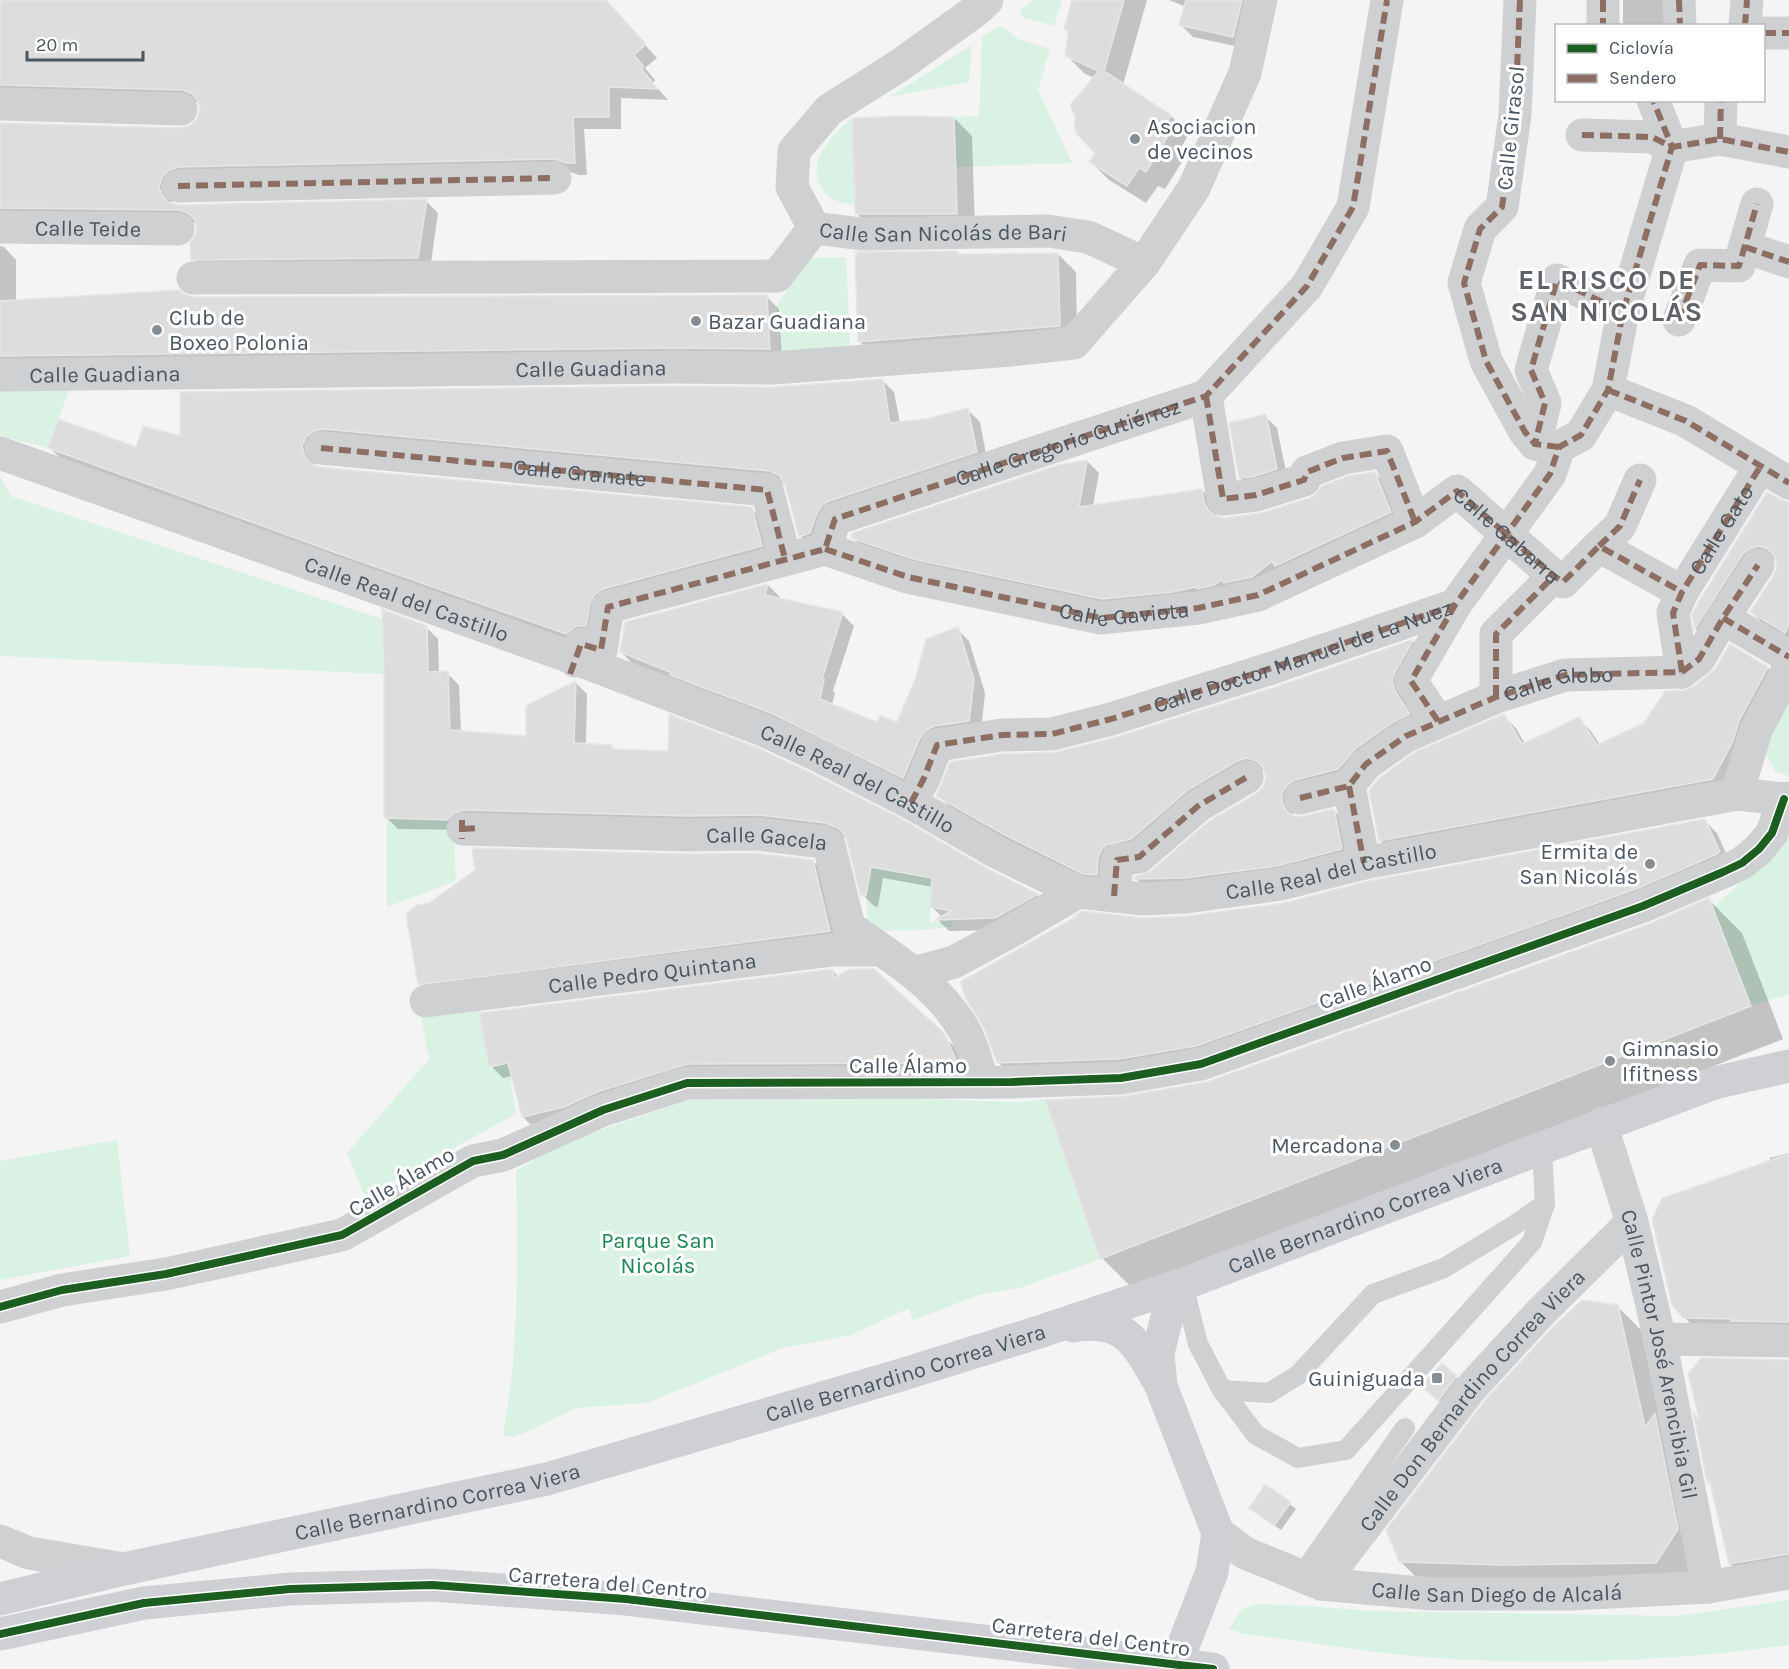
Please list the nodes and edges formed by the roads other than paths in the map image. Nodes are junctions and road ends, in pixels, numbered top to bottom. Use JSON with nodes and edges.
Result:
{"nodes":[{"id":1,"x":987,"y":0,"type":"edge"},
{"id":2,"x":1261,"y":0,"type":"edge"},
{"id":3,"x":1387,"y":0,"type":"edge"},
{"id":4,"x":1520,"y":0,"type":"edge"},
{"id":5,"x":1602,"y":0,"type":"edge"},
{"id":6,"x":1678,"y":0,"type":"edge"},
{"id":7,"x":1747,"y":0,"type":"edge"},
{"id":8,"x":1603,"y":24,"type":"edge"},
{"id":9,"x":1680,"y":24,"type":"edge"},
{"id":10,"x":1745,"y":24,"type":"edge"},
{"id":11,"x":1765,"y":33,"type":"edge"},
{"id":12,"x":1789,"y":33,"type":"edge"},
{"id":13,"x":1654,"y":102,"type":"edge"},
{"id":14,"x":1721,"y":102,"type":"edge"},
{"id":15,"x":0,"y":104,"type":"edge"},
{"id":16,"x":182,"y":109,"type":"dead end"},
{"id":17,"x":1582,"y":135,"type":"dead end"},
{"id":18,"x":1720,"y":138,"type":"junction"},
{"id":19,"x":1672,"y":147,"type":"junction"},
{"id":20,"x":1789,"y":152,"type":"edge"},
{"id":21,"x":555,"y":178,"type":"dead end"},
{"id":22,"x":178,"y":186,"type":"dead end"},
{"id":23,"x":1756,"y":204,"type":"dead end"},
{"id":24,"x":0,"y":226,"type":"edge"},
{"id":25,"x":814,"y":228,"type":"junction"},
{"id":26,"x":178,"y":229,"type":"dead end"},
{"id":27,"x":1744,"y":248,"type":"junction"},
{"id":28,"x":1789,"y":262,"type":"edge"},
{"id":29,"x":1144,"y":263,"type":"junction"},
{"id":30,"x":193,"y":278,"type":"dead end"},
{"id":31,"x":1623,"y":312,"type":"junction"},
{"id":32,"x":1679,"y":320,"type":"dead end"},
{"id":33,"x":0,"y":375,"type":"edge"},
{"id":34,"x":1608,"y":390,"type":"junction"},
{"id":35,"x":1206,"y":396,"type":"junction"},
{"id":36,"x":1547,"y":446,"type":"junction"},
{"id":37,"x":321,"y":448,"type":"dead end"},
{"id":38,"x":0,"y":453,"type":"edge"},
{"id":39,"x":1760,"y":466,"type":"junction"},
{"id":40,"x":1640,"y":480,"type":"dead end"},
{"id":41,"x":1789,"y":483,"type":"edge"},
{"id":42,"x":1415,"y":522,"type":"junction"},
{"id":43,"x":1507,"y":535,"type":"junction"},
{"id":44,"x":1599,"y":546,"type":"junction"},
{"id":45,"x":825,"y":549,"type":"junction"},
{"id":46,"x":785,"y":559,"type":"junction"},
{"id":47,"x":1758,"y":565,"type":"dead end"},
{"id":48,"x":1554,"y":576,"type":"junction"},
{"id":49,"x":1682,"y":592,"type":"junction"},
{"id":50,"x":1455,"y":605,"type":"junction"},
{"id":51,"x":1723,"y":618,"type":"junction"},
{"id":52,"x":1789,"y":657,"type":"edge"},
{"id":53,"x":573,"y":666,"type":"junction"},
{"id":54,"x":1789,"y":668,"type":"edge"},
{"id":55,"x":1682,"y":672,"type":"junction"},
{"id":56,"x":1496,"y":697,"type":"junction"},
{"id":57,"x":1438,"y":721,"type":"junction"},
{"id":58,"x":1247,"y":777,"type":"dead end"},
{"id":59,"x":1349,"y":786,"type":"junction"},
{"id":60,"x":1737,"y":794,"type":"junction"},
{"id":61,"x":1300,"y":798,"type":"dead end"},
{"id":62,"x":1786,"y":798,"type":"edge"},
{"id":63,"x":911,"y":803,"type":"junction"},
{"id":64,"x":467,"y":829,"type":"dead end"},
{"id":65,"x":1364,"y":863,"type":"junction"},
{"id":66,"x":1078,"y":892,"type":"junction"},
{"id":67,"x":1114,"y":896,"type":"junction"},
{"id":68,"x":881,"y":950,"type":"junction"},
{"id":69,"x":914,"y":973,"type":"junction"},
{"id":70,"x":426,"y":1001,"type":"dead end"},
{"id":71,"x":1789,"y":1066,"type":"edge"},
{"id":72,"x":983,"y":1082,"type":"junction"},
{"id":73,"x":1601,"y":1124,"type":"junction"},
{"id":74,"x":1542,"y":1148,"type":"junction"},
{"id":75,"x":1545,"y":1204,"type":"junction"},
{"id":76,"x":1632,"y":1222,"type":"junction"},
{"id":77,"x":1183,"y":1284,"type":"junction"},
{"id":78,"x":0,"y":1307,"type":"edge"},
{"id":79,"x":1036,"y":1333,"type":"junction"},
{"id":80,"x":1660,"y":1339,"type":"junction"},
{"id":81,"x":1789,"y":1341,"type":"edge"},
{"id":82,"x":1161,"y":1386,"type":"junction"},
{"id":83,"x":1222,"y":1390,"type":"junction"},
{"id":84,"x":1406,"y":1428,"type":"dead end"},
{"id":85,"x":1218,"y":1533,"type":"junction"},
{"id":86,"x":0,"y":1541,"type":"edge"},
{"id":87,"x":124,"y":1569,"type":"junction"},
{"id":88,"x":1789,"y":1573,"type":"edge"},
{"id":89,"x":1311,"y":1580,"type":"junction"},
{"id":90,"x":1708,"y":1587,"type":"junction"},
{"id":91,"x":0,"y":1599,"type":"edge"},
{"id":92,"x":0,"y":1634,"type":"edge"},
{"id":93,"x":1171,"y":1669,"type":"edge"},
{"id":94,"x":1213,"y":1669,"type":"edge"}],
"edges":[{"from":1,"to":25,"type":"street","name":"Calle San Nicolás de Bari"},
{"from":2,"to":29,"type":"street","name":"Calle Guadiana"},
{"from":3,"to":35,"type":"street","name":"Calle Gregorio Gutiérrez"},
{"from":4,"to":36,"type":"street","name":"Calle Girasol"},
{"from":5,"to":8,"type":"street"},
{"from":6,"to":9,"type":"street"},
{"from":7,"to":10,"type":"street"},
{"from":11,"to":12,"type":"street"},
{"from":13,"to":19,"type":"street"},
{"from":14,"to":18,"type":"street"},
{"from":15,"to":16,"type":"street"},
{"from":17,"to":19,"type":"street"},
{"from":18,"to":19,"type":"street"},
{"from":18,"to":20,"type":"street"},
{"from":19,"to":31,"type":"street"},
{"from":21,"to":22,"type":"street"},
{"from":23,"to":27,"type":"street"},
{"from":24,"to":26,"type":"street","name":"Calle Teide"},
{"from":25,"to":29,"type":"street","name":"Calle San Nicolás de Bari"},
{"from":25,"to":30,"type":"street"},
{"from":27,"to":28,"type":"street"},
{"from":27,"to":32,"type":"street"},
{"from":29,"to":33,"type":"street","name":"Calle Guadiana"},
{"from":31,"to":34,"type":"street"},
{"from":31,"to":36,"type":"street","name":"Calle Doctor Manuel de La Nuez"},
{"from":34,"to":36,"type":"street"},
{"from":34,"to":39,"type":"street"},
{"from":35,"to":42,"type":"street","name":"Calle Gabarra"},
{"from":35,"to":45,"type":"street","name":"Calle Gregorio Gutiérrez"},
{"from":36,"to":43,"type":"street","name":"Calle Doctor Manuel de La Nuez"},
{"from":37,"to":46,"type":"street","name":"Calle Granate"},
{"from":38,"to":53,"type":"street","name":"Calle Real del Castillo"},
{"from":39,"to":41,"type":"street"},
{"from":39,"to":49,"type":"street","name":"Calle Gato"},
{"from":40,"to":44,"type":"street"},
{"from":42,"to":43,"type":"street","name":"Calle Gabarra"},
{"from":42,"to":45,"type":"street","name":"Calle Gaviota"},
{"from":43,"to":48,"type":"street","name":"Calle Gabarra"},
{"from":43,"to":50,"type":"street","name":"Calle Doctor Manuel de La Nuez"},
{"from":44,"to":48,"type":"street","name":"Calle Gabarra"},
{"from":44,"to":49,"type":"street","name":"Calle Gabarra"},
{"from":45,"to":46,"type":"street"},
{"from":46,"to":53,"type":"street"},
{"from":47,"to":51,"type":"street"},
{"from":48,"to":56,"type":"street"},
{"from":49,"to":55,"type":"street"},
{"from":50,"to":57,"type":"street"},
{"from":50,"to":63,"type":"street","name":"Calle Doctor Manuel de La Nuez"},
{"from":51,"to":52,"type":"street"},
{"from":51,"to":55,"type":"street"},
{"from":53,"to":63,"type":"street","name":"Calle Real del Castillo"},
{"from":54,"to":60,"type":"street"},
{"from":55,"to":56,"type":"street","name":"Calle Globo"},
{"from":56,"to":57,"type":"street","name":"Calle Globo"},
{"from":57,"to":59,"type":"street","name":"Calle Globo"},
{"from":58,"to":67,"type":"street"},
{"from":59,"to":61,"type":"street"},
{"from":59,"to":65,"type":"street"},
{"from":60,"to":62,"type":"street","name":"Calle Real del Castillo"},
{"from":60,"to":65,"type":"street","name":"Calle Real del Castillo"},
{"from":62,"to":72,"type":"street","name":"Calle Álamo"},
{"from":63,"to":66,"type":"street","name":"Calle Real del Castillo"},
{"from":64,"to":68,"type":"street","name":"Calle Gacela"},
{"from":65,"to":67,"type":"street","name":"Calle Real del Castillo"},
{"from":66,"to":67,"type":"street","name":"Calle Real del Castillo"},
{"from":66,"to":69,"type":"street"},
{"from":68,"to":69,"type":"street","name":"Calle Gacela"},
{"from":68,"to":70,"type":"street","name":"Calle Pedro Quintana"},
{"from":69,"to":72,"type":"street","name":"Calle Gacela"},
{"from":71,"to":73,"type":"street","name":"Calle Bernardino Correa Viera"},
{"from":72,"to":78,"type":"street","name":"Calle Álamo"},
{"from":73,"to":74,"type":"street","name":"Calle Bernardino Correa Viera"},
{"from":73,"to":76,"type":"street","name":"Calle Pintor José Arencibia Gil"},
{"from":74,"to":75,"type":"lane"},
{"from":74,"to":77,"type":"street","name":"Calle Bernardino Correa Viera"},
{"from":75,"to":83,"type":"lane"},
{"from":75,"to":83,"type":"lane"},
{"from":76,"to":80,"type":"street","name":"Calle Pintor José Arencibia Gil"},
{"from":76,"to":89,"type":"street","name":"Calle Don Bernardino Correa Viera"},
{"from":77,"to":79,"type":"street","name":"Calle Bernardino Correa Viera"},
{"from":77,"to":82,"type":"street","name":"Carretera del Centro"},
{"from":77,"to":83,"type":"lane"},
{"from":79,"to":82,"type":"street"},
{"from":79,"to":87,"type":"street","name":"Calle Bernardino Correa Viera"},
{"from":80,"to":81,"type":"street"},
{"from":80,"to":90,"type":"street","name":"Calle Pintor José Arencibia Gil"},
{"from":82,"to":85,"type":"street","name":"Carretera del Centro"},
{"from":84,"to":89,"type":"lane"},
{"from":85,"to":89,"type":"street","name":"Calle San Diego de Alcalá"},
{"from":85,"to":93,"type":"street","name":"Carretera del Centro"},
{"from":86,"to":87,"type":"street"},
{"from":87,"to":91,"type":"street","name":"Calle Bernardino Correa Viera"},
{"from":88,"to":90,"type":"street","name":"Calle San Diego de Alcalá"},
{"from":89,"to":90,"type":"street","name":"Calle San Diego de Alcalá"},
{"from":92,"to":94,"type":"street","name":"Carretera del Centro","bridge":true}]}
